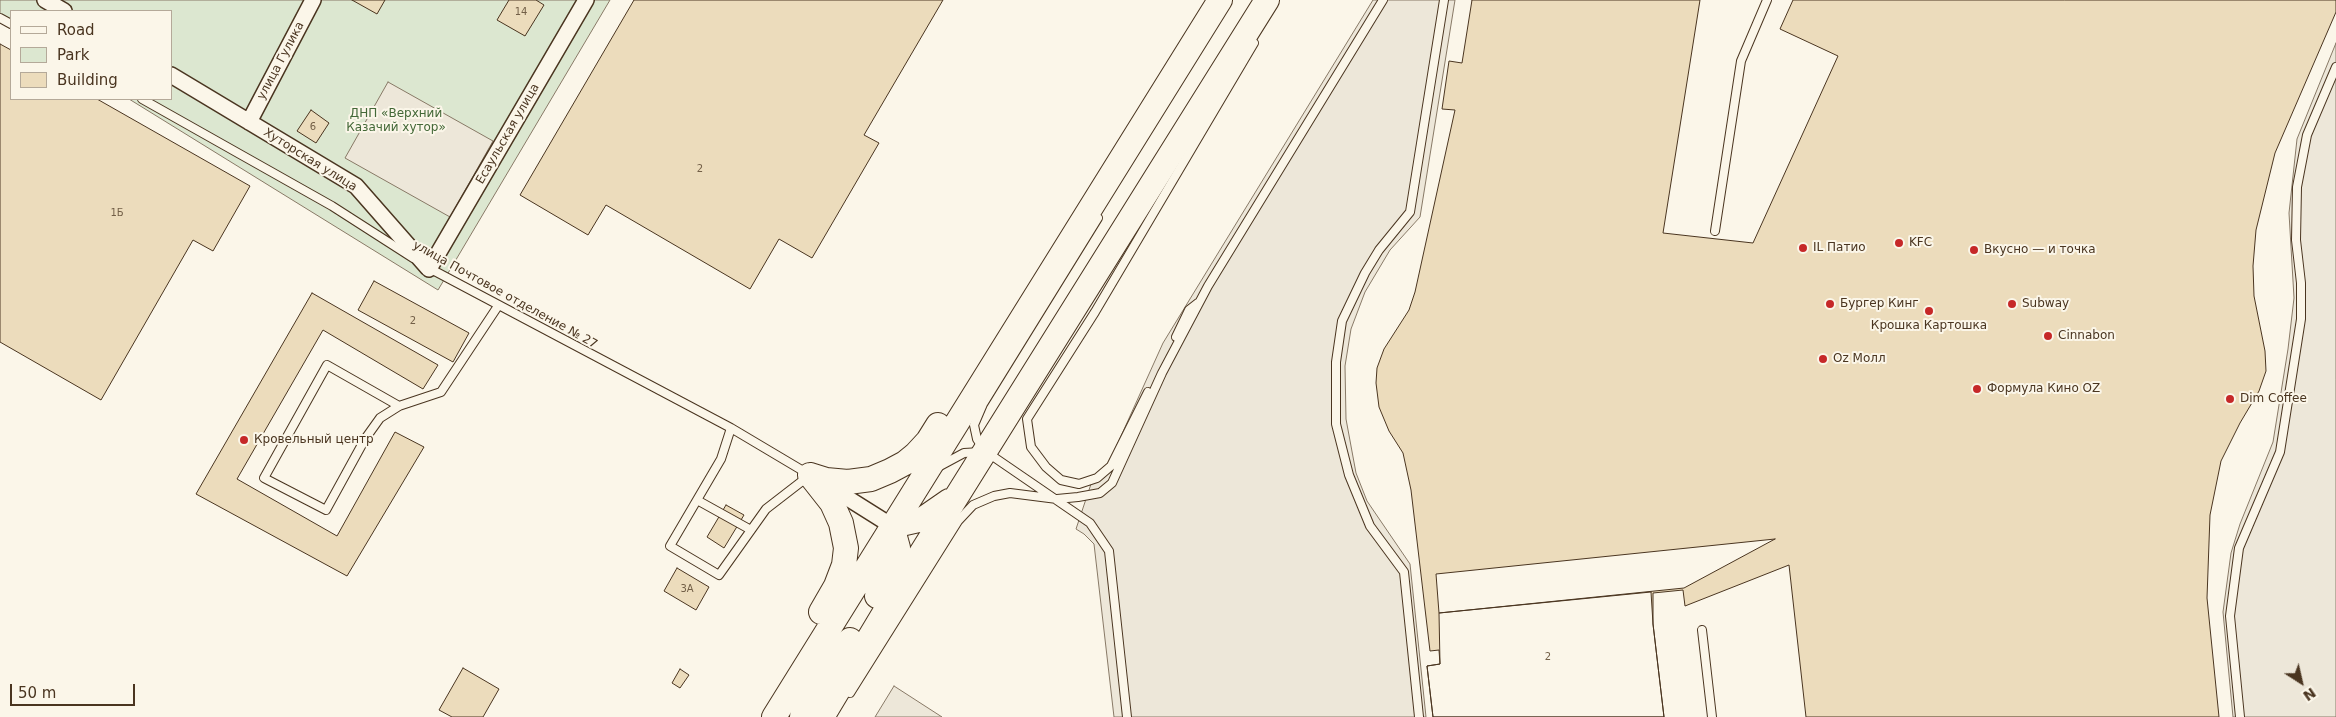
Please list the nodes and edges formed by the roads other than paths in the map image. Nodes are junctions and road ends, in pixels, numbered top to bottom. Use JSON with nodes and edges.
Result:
{"nodes":[{"id":1,"x":45,"y":0,"type":"edge"},
{"id":2,"x":313,"y":0,"type":"edge"},
{"id":3,"x":586,"y":0,"type":"edge"},
{"id":4,"x":1220,"y":0,"type":"edge"},
{"id":5,"x":1229,"y":0,"type":"edge"},
{"id":6,"x":1268,"y":0,"type":"edge"},
{"id":7,"x":1383,"y":0,"type":"edge"},
{"id":8,"x":1444,"y":0,"type":"edge"},
{"id":9,"x":1767,"y":0,"type":"edge"},
{"id":10,"x":62,"y":10,"type":"edge"},
{"id":11,"x":1259,"y":34,"type":"dead end"},
{"id":12,"x":1193,"y":60,"type":"dead end"},
{"id":13,"x":2336,"y":67,"type":"edge"},
{"id":14,"x":172,"y":77,"type":"edge"},
{"id":15,"x":144,"y":100,"type":"edge"},
{"id":16,"x":1150,"y":110,"type":"junction"},
{"id":17,"x":249,"y":122,"type":"junction"},
{"id":18,"x":1101,"y":213,"type":"dead end"},
{"id":19,"x":1715,"y":231,"type":"dead end"},
{"id":20,"x":429,"y":268,"type":"junction"},
{"id":21,"x":1201,"y":300,"type":"junction"},
{"id":22,"x":498,"y":306,"type":"junction"},
{"id":23,"x":399,"y":406,"type":"junction"},
{"id":24,"x":731,"y":428,"type":"junction"},
{"id":25,"x":985,"y":451,"type":"junction"},
{"id":26,"x":810,"y":475,"type":"junction"},
{"id":27,"x":920,"y":480,"type":"junction"},
{"id":28,"x":959,"y":493,"type":"junction"},
{"id":29,"x":1057,"y":498,"type":"junction"},
{"id":30,"x":697,"y":500,"type":"junction"},
{"id":31,"x":892,"y":526,"type":"junction"},
{"id":32,"x":751,"y":530,"type":"junction"},
{"id":33,"x":1702,"y":630,"type":"dead end"},
{"id":34,"x":843,"y":703,"type":"dead end"},
{"id":35,"x":758,"y":717,"type":"edge"},
{"id":36,"x":774,"y":717,"type":"edge"},
{"id":37,"x":802,"y":717,"type":"edge"},
{"id":38,"x":822,"y":717,"type":"edge"},
{"id":39,"x":1127,"y":717,"type":"edge"},
{"id":40,"x":1419,"y":717,"type":"edge"},
{"id":41,"x":1712,"y":717,"type":"edge"},
{"id":42,"x":2240,"y":717,"type":"edge"}],
"edges":[{"from":1,"to":10,"type":"street"},
{"from":2,"to":17,"type":"street","name":"улица Гулика"},
{"from":3,"to":20,"type":"street","name":"Есаульская улица"},
{"from":4,"to":16,"type":"main road"},
{"from":5,"to":12,"type":"lane"},
{"from":6,"to":25,"type":"main road"},
{"from":7,"to":21,"type":"lane"},
{"from":8,"to":40,"type":"lane"},
{"from":9,"to":19,"type":"lane"},
{"from":11,"to":21,"type":"lane"},
{"from":13,"to":42,"type":"lane"},
{"from":14,"to":17,"type":"street","name":"Хуторская улица"},
{"from":15,"to":20,"type":"lane","name":"улица Почтовое отделение № 27"},
{"from":16,"to":26,"type":"main road"},
{"from":16,"to":27,"type":"main road"},
{"from":17,"to":20,"type":"street","name":"Хуторская улица"},
{"from":18,"to":25,"type":"lane"},
{"from":20,"to":22,"type":"lane","name":"улица Почтовое отделение № 27"},
{"from":21,"to":29,"type":"lane"},
{"from":22,"to":23,"type":"lane"},
{"from":22,"to":24,"type":"lane","name":"улица Почтовое отделение № 27"},
{"from":23,"to":23,"type":"lane"},
{"from":24,"to":26,"type":"lane","name":"улица Почтовое отделение № 27"},
{"from":24,"to":30,"type":"lane"},
{"from":25,"to":27,"type":"lane"},
{"from":25,"to":28,"type":"main road"},
{"from":25,"to":29,"type":"lane"},
{"from":26,"to":31,"type":"street"},
{"from":26,"to":32,"type":"lane"},
{"from":26,"to":35,"type":"main road"},
{"from":27,"to":31,"type":"main road"},
{"from":28,"to":31,"type":"main road"},
{"from":28,"to":38,"type":"main road"},
{"from":29,"to":34,"type":"lane"},
{"from":29,"to":39,"type":"lane"},
{"from":30,"to":32,"type":"lane"},
{"from":30,"to":32,"type":"lane"},
{"from":31,"to":36,"type":"main road"},
{"from":31,"to":37,"type":"main road"},
{"from":33,"to":41,"type":"lane"}]}
